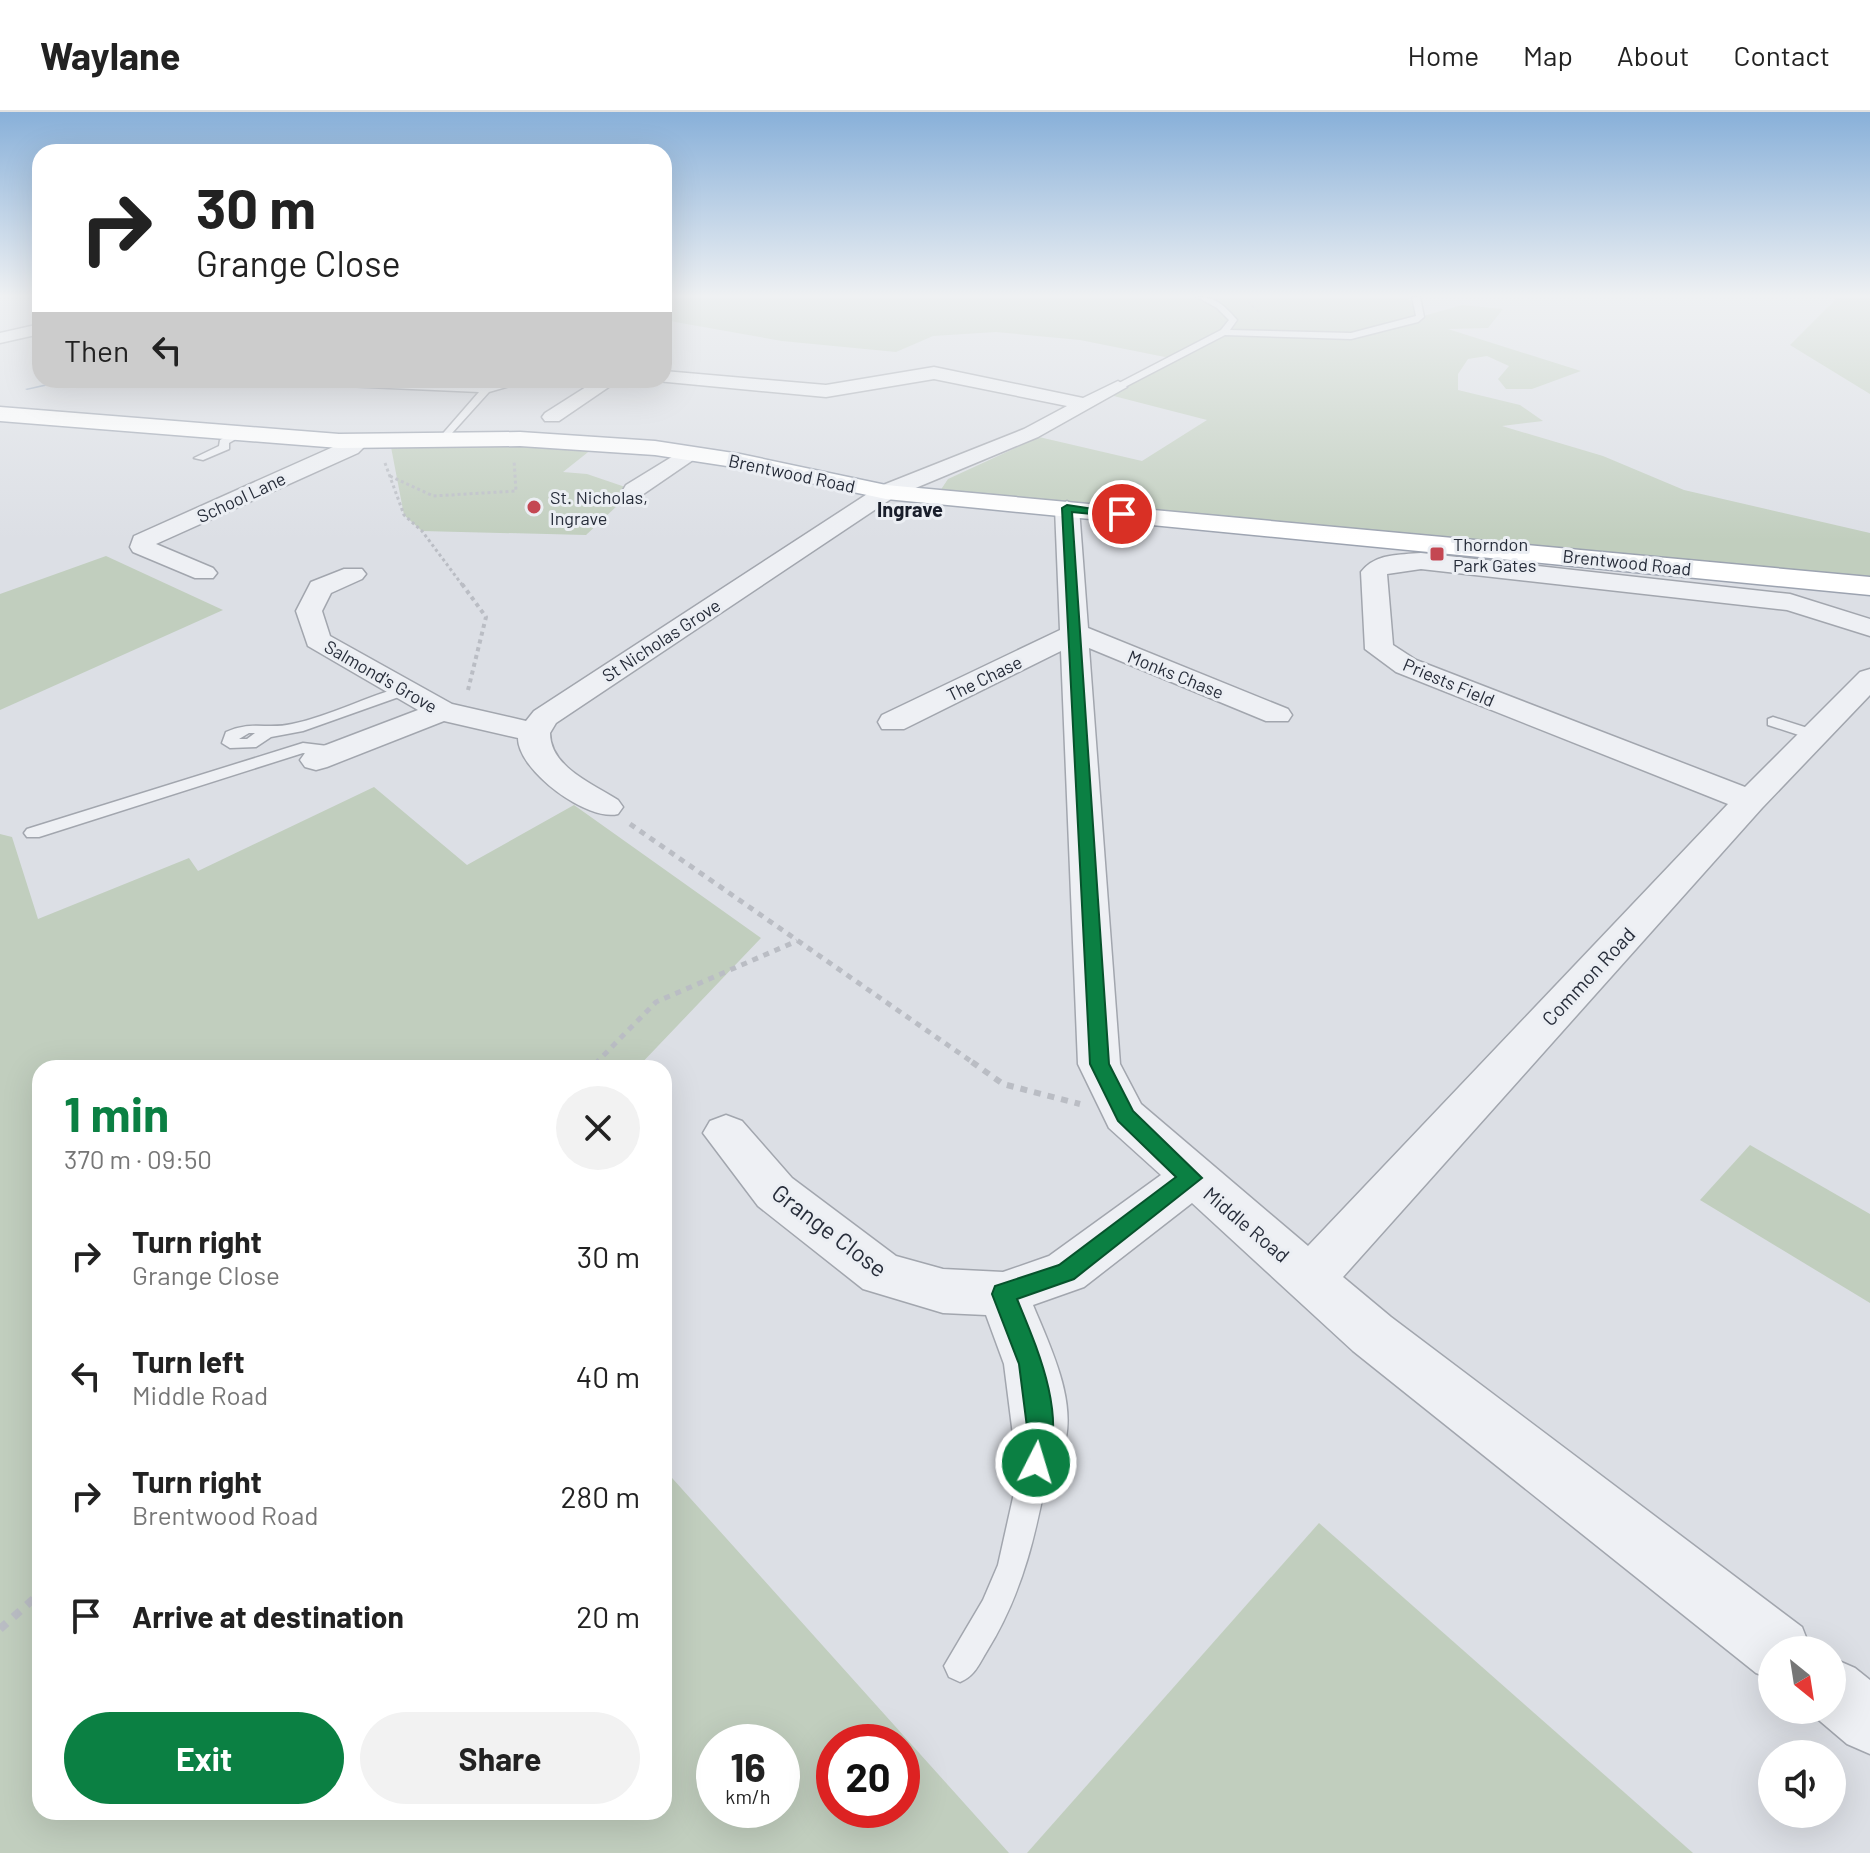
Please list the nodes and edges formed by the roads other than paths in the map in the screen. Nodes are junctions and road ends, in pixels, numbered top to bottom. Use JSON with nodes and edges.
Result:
{"nodes":[{"id":1,"x":678,"y":378,"type":"edge"},
{"id":2,"x":903,"y":378,"type":"edge"},
{"id":3,"x":960,"y":378,"type":"edge"},
{"id":4,"x":1135,"y":378,"type":"edge"},
{"id":5,"x":1118,"y":387,"type":"joint"},
{"id":6,"x":444,"y":388,"type":"edge"},
{"id":7,"x":494,"y":388,"type":"edge"},
{"id":8,"x":597,"y":388,"type":"edge"},
{"id":9,"x":486,"y":390,"type":"junction"},
{"id":10,"x":1086,"y":404,"type":"junction"},
{"id":11,"x":0,"y":414,"type":"edge"},
{"id":12,"x":552,"y":417,"type":"dead end"},
{"id":13,"x":232,"y":438,"type":"junction"},
{"id":14,"x":443,"y":440,"type":"junction"},
{"id":15,"x":197,"y":445,"type":"dead end"},
{"id":16,"x":361,"y":445,"type":"junction"},
{"id":17,"x":688,"y":453,"type":"junction"},
{"id":18,"x":199,"y":458,"type":"dead end"},
{"id":19,"x":942,"y":472,"type":"junction"},
{"id":20,"x":634,"y":490,"type":"dead end"},
{"id":21,"x":886,"y":492,"type":"junction"},
{"id":22,"x":931,"y":497,"type":"junction"},
{"id":23,"x":1067,"y":508,"type":"junction"},
{"id":24,"x":204,"y":573,"type":"dead end"},
{"id":25,"x":353,"y":574,"type":"dead end"},
{"id":26,"x":1870,"y":586,"type":"edge"},
{"id":27,"x":1870,"y":628,"type":"edge"},
{"id":28,"x":1076,"y":633,"type":"junction"},
{"id":29,"x":1870,"y":678,"type":"edge"},
{"id":30,"x":405,"y":690,"type":"junction"},
{"id":31,"x":442,"y":711,"type":"junction"},
{"id":32,"x":1277,"y":715,"type":"dead end"},
{"id":33,"x":893,"y":722,"type":"dead end"},
{"id":34,"x":1773,"y":722,"type":"dead end"},
{"id":35,"x":534,"y":732,"type":"junction"},
{"id":36,"x":266,"y":733,"type":"dead end"},
{"id":37,"x":1814,"y":735,"type":"junction"},
{"id":38,"x":326,"y":756,"type":"joint"},
{"id":39,"x":1750,"y":801,"type":"junction"},
{"id":40,"x":606,"y":807,"type":"road end"},
{"id":41,"x":33,"y":833,"type":"dead end"},
{"id":42,"x":726,"y":1133,"type":"dead end"},
{"id":43,"x":1191,"y":1178,"type":"junction"},
{"id":44,"x":1310,"y":1278,"type":"junction"},
{"id":45,"x":1003,"y":1294,"type":"junction"},
{"id":46,"x":1041,"y":1435,"type":"joint"},
{"id":47,"x":1761,"y":1636,"type":"edge"},
{"id":48,"x":960,"y":1666,"type":"dead end"},
{"id":49,"x":1846,"y":1702,"type":"edge"},
{"id":50,"x":1870,"y":1721,"type":"edge"}],
"edges":[{"from":1,"to":2,"type":"street"},
{"from":3,"to":10,"type":"street"},
{"from":4,"to":5,"type":"lane"},
{"from":5,"to":10,"type":"street","name":"St Nicholas Grove"},
{"from":6,"to":9,"type":"lane"},
{"from":7,"to":9,"type":"lane"},
{"from":8,"to":12,"type":"street"},
{"from":9,"to":14,"type":"lane"},
{"from":10,"to":19,"type":"street","name":"St Nicholas Grove"},
{"from":11,"to":13,"type":"main road","name":"Brentwood Road"},
{"from":13,"to":15,"type":"lane"},
{"from":13,"to":16,"type":"main road","name":"Brentwood Road"},
{"from":13,"to":18,"type":"lane"},
{"from":14,"to":16,"type":"main road","name":"Brentwood Road"},
{"from":14,"to":17,"type":"main road","name":"Brentwood Road"},
{"from":16,"to":24,"type":"street","name":"School Lane"},
{"from":17,"to":20,"type":"street"},
{"from":17,"to":21,"type":"main road","name":"Brentwood Road"},
{"from":19,"to":21,"type":"street","name":"St Nicholas Grove"},
{"from":19,"to":22,"type":"street"},
{"from":21,"to":22,"type":"main road","name":"Brentwood Road"},
{"from":21,"to":35,"type":"street","name":"St Nicholas Grove"},
{"from":22,"to":23,"type":"main road","name":"Brentwood Road"},
{"from":23,"to":26,"type":"main road","name":"Brentwood Road"},
{"from":23,"to":28,"type":"street","name":"Middle Road"},
{"from":25,"to":30,"type":"street","name":"Salmond's Grove"},
{"from":27,"to":39,"type":"street","name":"Priests Field"},
{"from":28,"to":32,"type":"street","name":"Monks Chase"},
{"from":28,"to":33,"type":"street","name":"The Chase"},
{"from":28,"to":43,"type":"street","name":"Middle Road"},
{"from":29,"to":37,"type":"street","name":"Common Road"},
{"from":30,"to":31,"type":"street","name":"Salmond's Grove"},
{"from":30,"to":36,"type":"lane"},
{"from":31,"to":35,"type":"street","name":"Salmond's Grove"},
{"from":31,"to":38,"type":"street"},
{"from":34,"to":37,"type":"lane"},
{"from":35,"to":40,"type":"street"},
{"from":37,"to":39,"type":"street","name":"Common Road"},
{"from":38,"to":41,"type":"lane"},
{"from":39,"to":44,"type":"street","name":"Common Road"},
{"from":42,"to":45,"type":"street","name":"Grange Close"},
{"from":43,"to":44,"type":"street","name":"Middle Road"},
{"from":43,"to":45,"type":"street","name":"Grange Close"},
{"from":44,"to":47,"type":"street","name":"Middle Road"},
{"from":45,"to":46,"type":"street"},
{"from":46,"to":48,"type":"lane"},
{"from":49,"to":50,"type":"street"}]}
